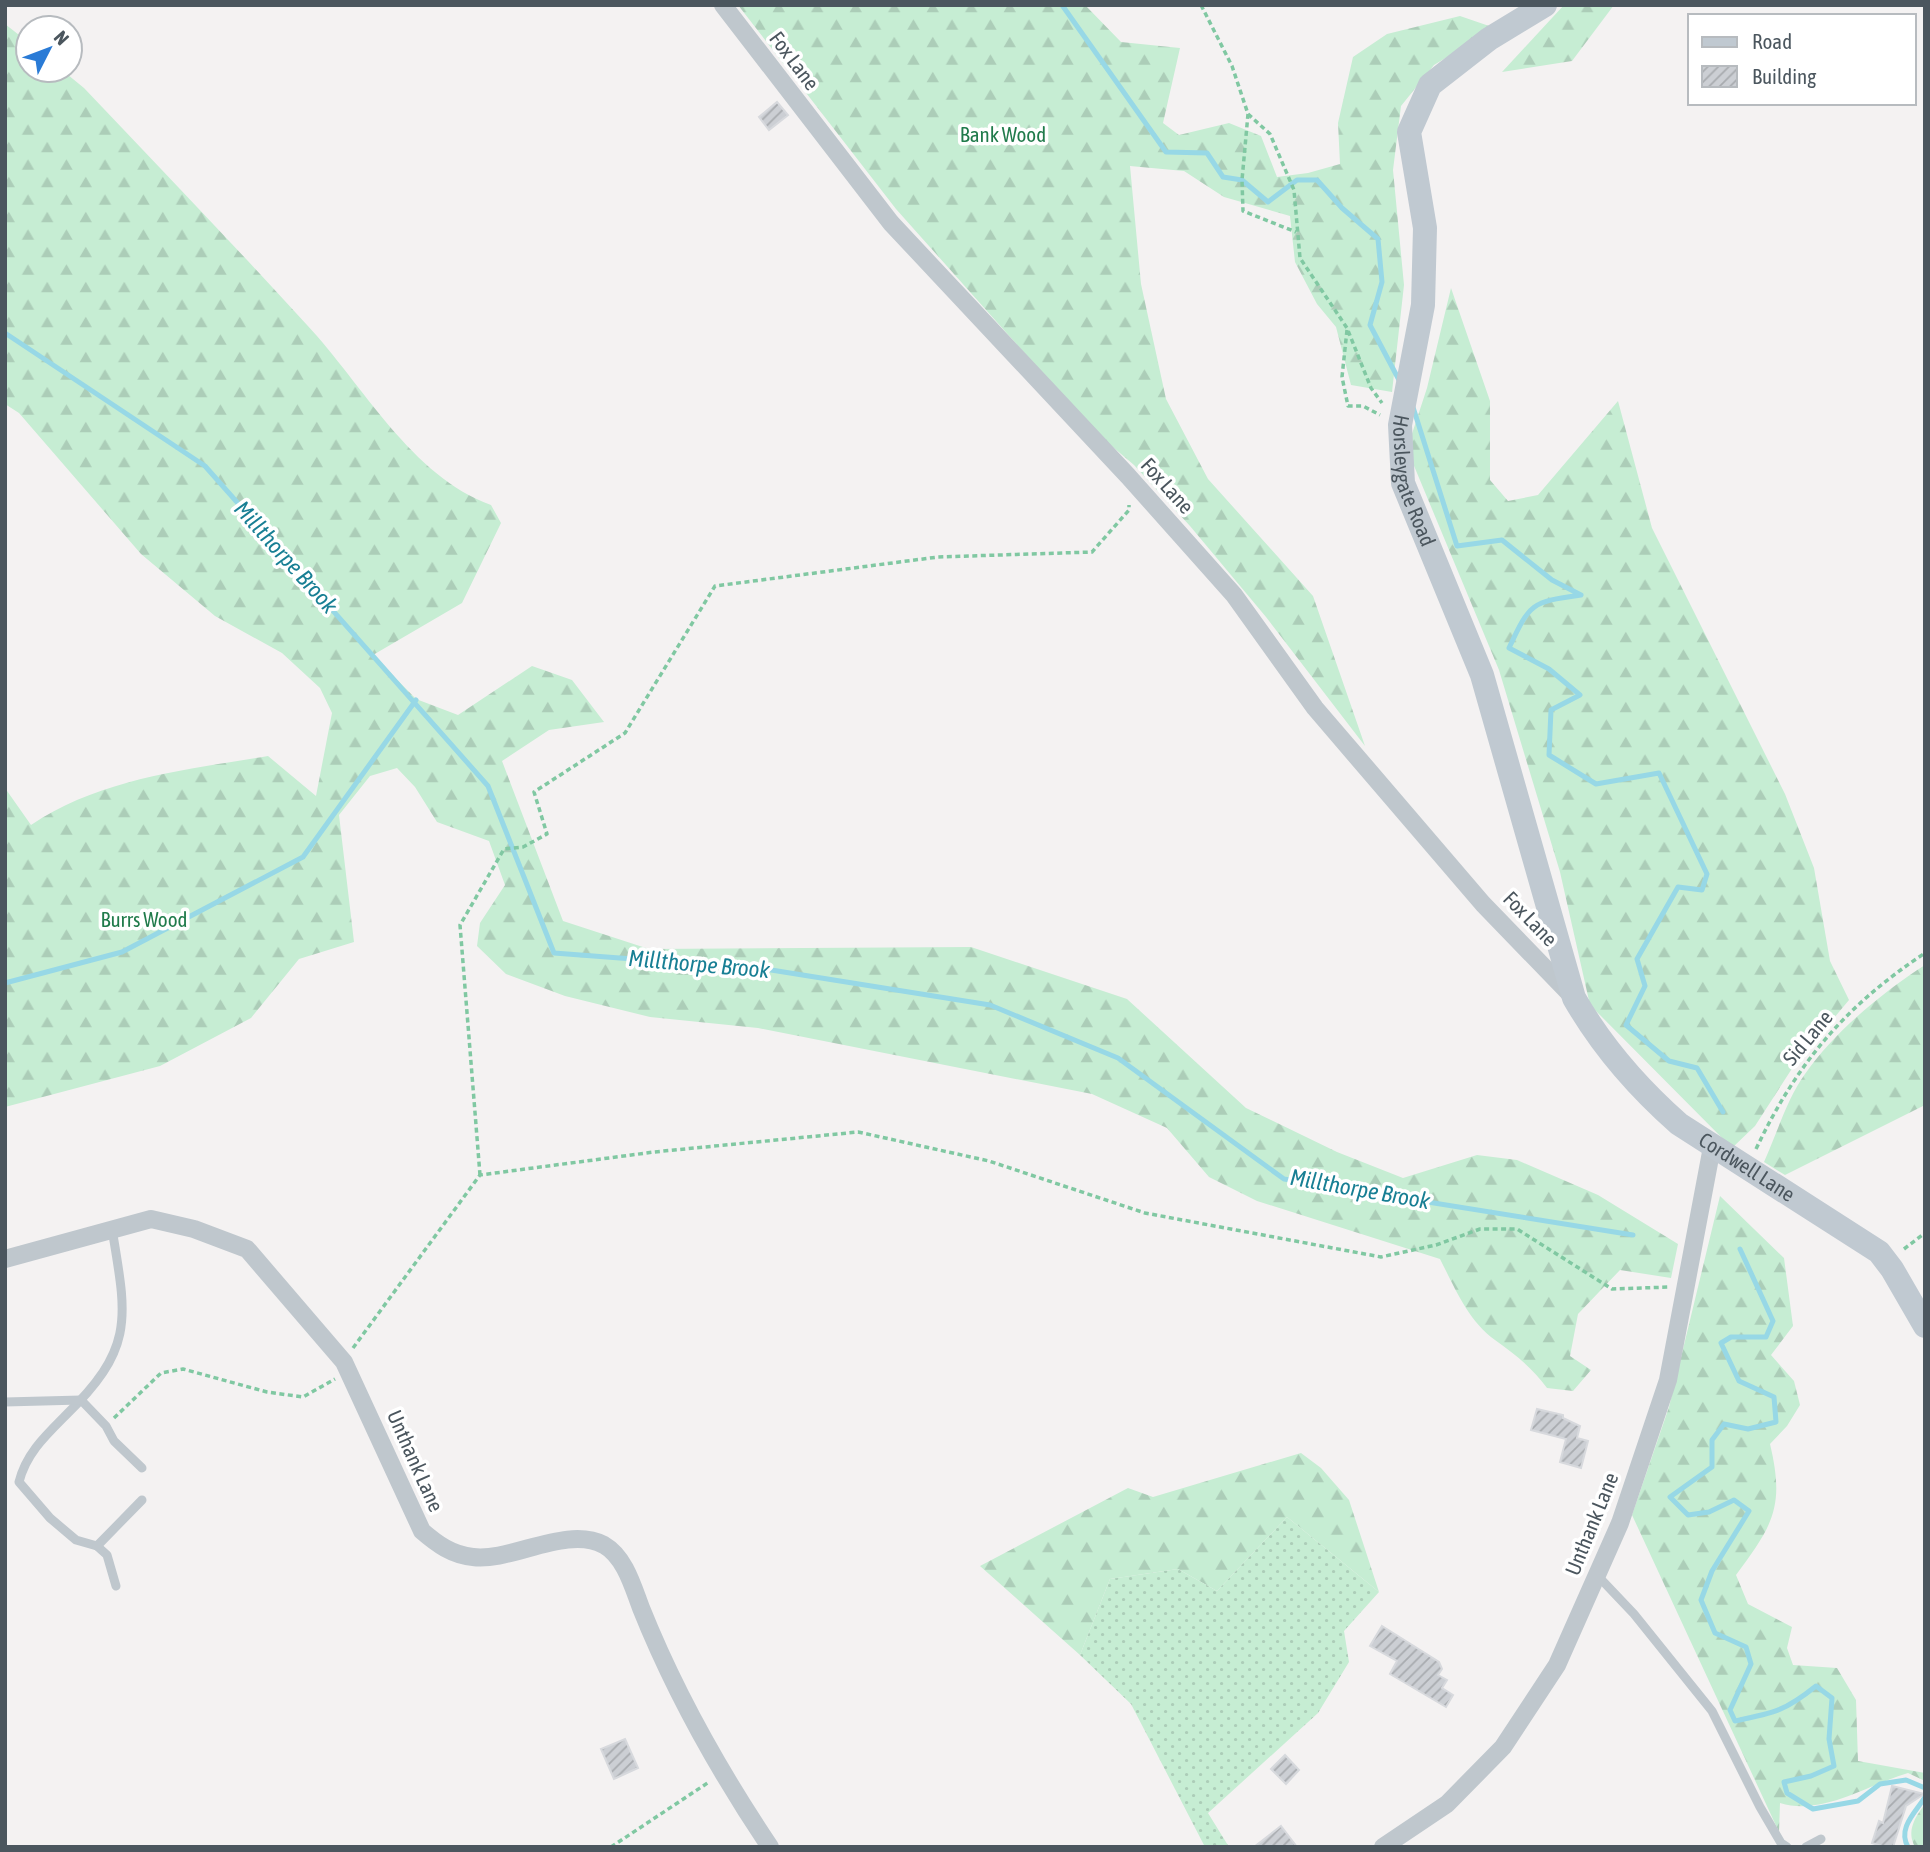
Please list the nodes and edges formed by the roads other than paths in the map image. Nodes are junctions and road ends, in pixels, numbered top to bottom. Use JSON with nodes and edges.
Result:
{"nodes":[{"id":1,"x":723,"y":5,"type":"edge"},
{"id":2,"x":1545,"y":5,"type":"edge"},
{"id":3,"x":1554,"y":932,"type":"junction"},
{"id":4,"x":1527,"y":948,"type":"junction"},
{"id":5,"x":1574,"y":998,"type":"junction"},
{"id":6,"x":1712,"y":1147,"type":"junction"},
{"id":7,"x":112,"y":1229,"type":"junction"},
{"id":8,"x":5,"y":1259,"type":"edge"},
{"id":9,"x":1925,"y":1326,"type":"edge"},
{"id":10,"x":81,"y":1400,"type":"junction"},
{"id":11,"x":5,"y":1402,"type":"edge"},
{"id":12,"x":142,"y":1468,"type":"dead end"},
{"id":13,"x":142,"y":1500,"type":"dead end"},
{"id":14,"x":97,"y":1546,"type":"junction"},
{"id":15,"x":1597,"y":1575,"type":"junction"},
{"id":16,"x":116,"y":1586,"type":"dead end"},
{"id":17,"x":1821,"y":1839,"type":"dead end"},
{"id":18,"x":770,"y":1847,"type":"edge"},
{"id":19,"x":1383,"y":1847,"type":"edge"},
{"id":20,"x":1787,"y":1847,"type":"edge"},
{"id":21,"x":1806,"y":1847,"type":"edge"}],
"edges":[{"from":1,"to":4,"type":"street","name":"Fox Lane"},
{"from":2,"to":3,"type":"main road","name":"Horsleygate Road"},
{"from":3,"to":4,"type":"street"},
{"from":3,"to":5,"type":"main road","name":"Horsleygate Road"},
{"from":4,"to":5,"type":"street","name":"Fox Lane"},
{"from":5,"to":6,"type":"main road","name":"Cordwell Lane"},
{"from":6,"to":9,"type":"main road","name":"Cordwell Lane"},
{"from":6,"to":15,"type":"street","name":"Unthank Lane"},
{"from":7,"to":8,"type":"street","name":"Unthank Lane"},
{"from":7,"to":10,"type":"lane"},
{"from":7,"to":18,"type":"street","name":"Unthank Lane"},
{"from":10,"to":11,"type":"lane"},
{"from":10,"to":12,"type":"lane"},
{"from":10,"to":14,"type":"lane"},
{"from":13,"to":14,"type":"lane"},
{"from":14,"to":16,"type":"lane"},
{"from":15,"to":19,"type":"street","name":"Unthank Lane"},
{"from":15,"to":20,"type":"lane"},
{"from":17,"to":21,"type":"lane"}]}
